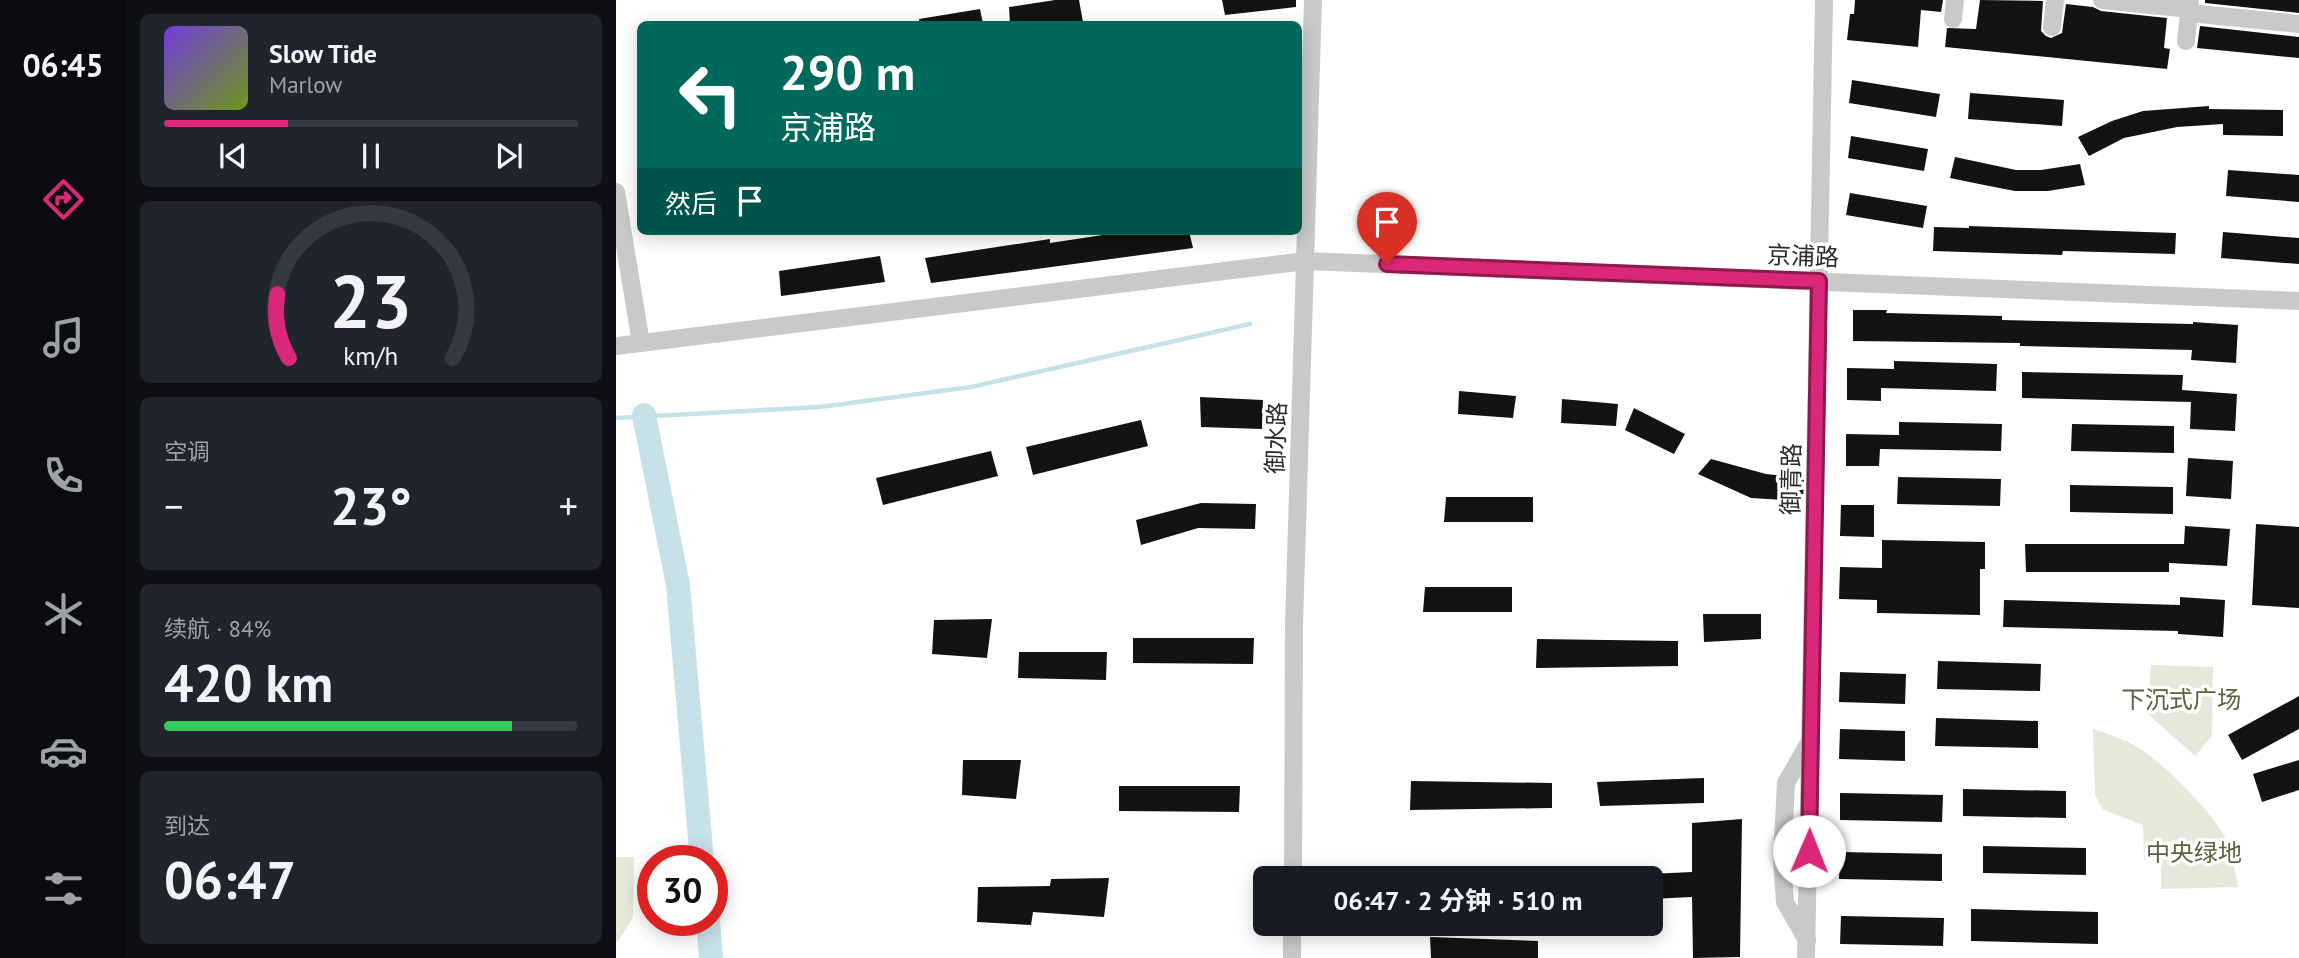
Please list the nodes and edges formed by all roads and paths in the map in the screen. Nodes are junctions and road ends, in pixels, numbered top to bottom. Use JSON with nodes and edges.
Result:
{"nodes":[{"id":1,"x":1313,"y":0,"type":"edge"},
{"id":2,"x":1824,"y":0,"type":"edge"},
{"id":3,"x":1955,"y":0,"type":"edge"},
{"id":4,"x":2055,"y":0,"type":"edge"},
{"id":5,"x":2102,"y":0,"type":"edge"},
{"id":6,"x":2190,"y":8,"type":"edge"},
{"id":7,"x":1953,"y":19,"type":"dead end"},
{"id":8,"x":2299,"y":24,"type":"edge"},
{"id":9,"x":2052,"y":27,"type":"dead end"},
{"id":10,"x":2186,"y":41,"type":"dead end"},
{"id":11,"x":616,"y":192,"type":"edge"},
{"id":12,"x":1306,"y":261,"type":"junction"},
{"id":13,"x":1819,"y":281,"type":"junction"},
{"id":14,"x":2299,"y":301,"type":"edge"},
{"id":15,"x":641,"y":343,"type":"junction"},
{"id":16,"x":616,"y":346,"type":"edge"},
{"id":17,"x":1811,"y":740,"type":"junction"},
{"id":18,"x":1293,"y":866,"type":"edge"},
{"id":19,"x":1293,"y":936,"type":"edge"},
{"id":20,"x":1806,"y":949,"type":"edge"},
{"id":21,"x":1292,"y":958,"type":"edge"}],
"edges":[{"from":1,"to":12,"type":"street","name":"御水路"},
{"from":2,"to":13,"type":"street","name":"御青路"},
{"from":3,"to":7,"type":"street"},
{"from":4,"to":9,"type":"street"},
{"from":5,"to":6,"type":"street"},
{"from":6,"to":8,"type":"street"},
{"from":6,"to":10,"type":"street"},
{"from":11,"to":15,"type":"street"},
{"from":12,"to":13,"type":"street","name":"京浦路"},
{"from":12,"to":15,"type":"street","name":"京浦路"},
{"from":12,"to":18,"type":"street","name":"御水路"},
{"from":13,"to":14,"type":"street","name":"京浦路"},
{"from":13,"to":17,"type":"street","name":"御青路"},
{"from":15,"to":16,"type":"street","name":"京浦路"},
{"from":17,"to":20,"type":"street","name":"御青路"},
{"from":17,"to":20,"type":"street"},
{"from":19,"to":21,"type":"street"}]}
